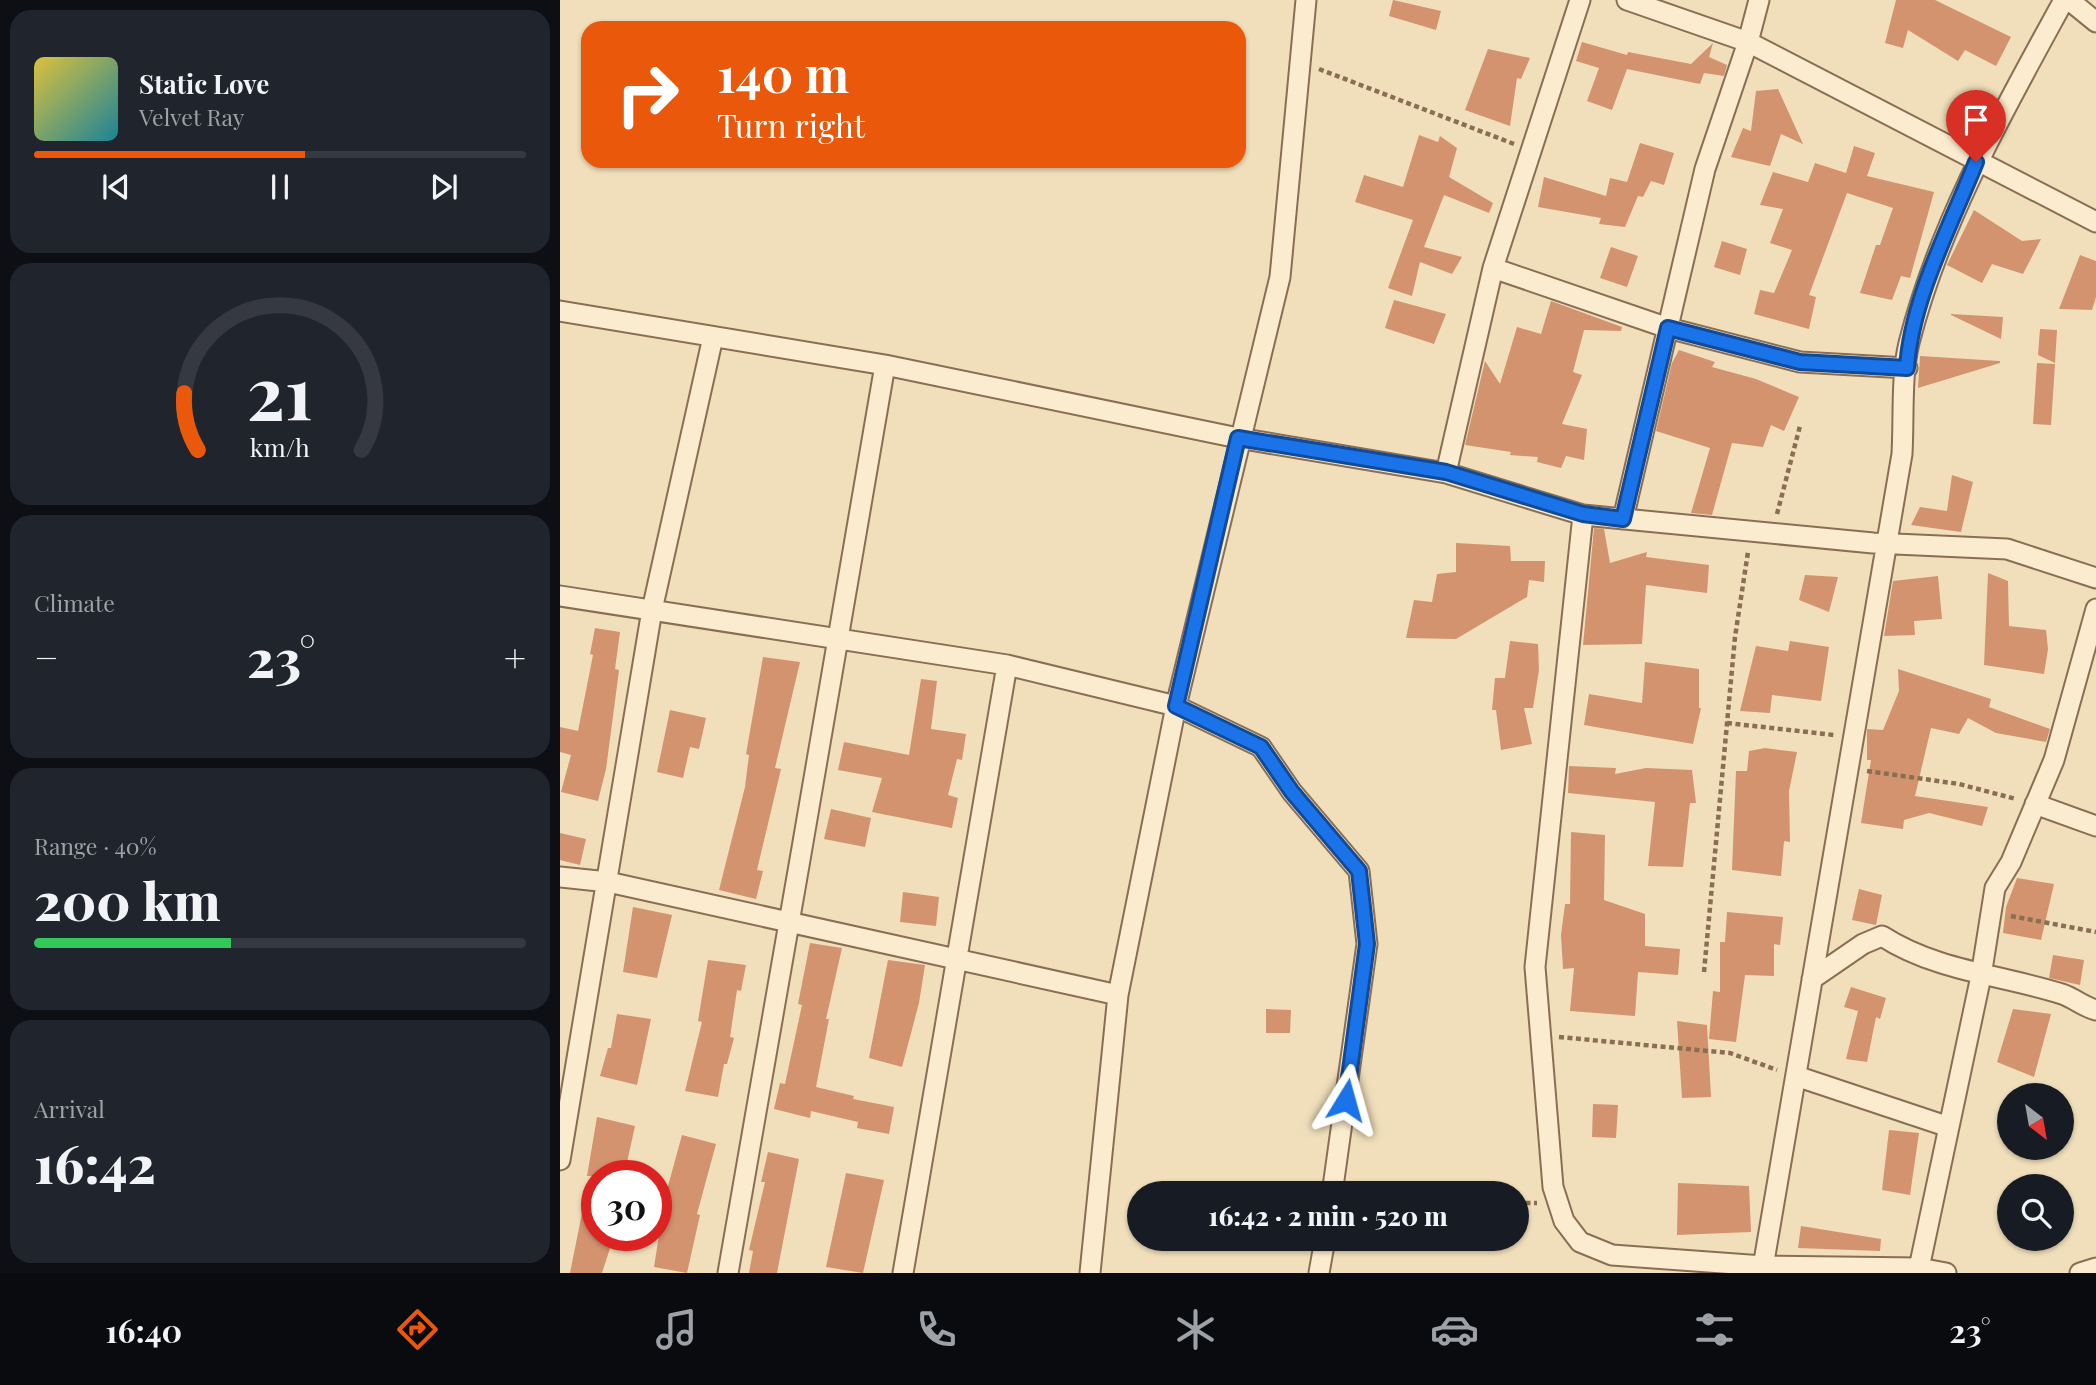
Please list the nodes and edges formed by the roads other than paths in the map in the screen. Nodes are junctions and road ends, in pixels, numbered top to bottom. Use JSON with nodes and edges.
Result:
{"nodes":[{"id":1,"x":1306,"y":0,"type":"edge"},
{"id":2,"x":1580,"y":0,"type":"edge"},
{"id":3,"x":1626,"y":0,"type":"edge"},
{"id":4,"x":1759,"y":0,"type":"edge"},
{"id":5,"x":2064,"y":0,"type":"edge"},
{"id":6,"x":2069,"y":0,"type":"edge"},
{"id":7,"x":2096,"y":22,"type":"edge"},
{"id":8,"x":1748,"y":42,"type":"junction"},
{"id":9,"x":1976,"y":162,"type":"junction"},
{"id":10,"x":2096,"y":222,"type":"edge"},
{"id":11,"x":1493,"y":268,"type":"junction"},
{"id":12,"x":560,"y":312,"type":"edge"},
{"id":13,"x":1668,"y":328,"type":"junction"},
{"id":14,"x":713,"y":337,"type":"junction"},
{"id":15,"x":885,"y":365,"type":"junction"},
{"id":16,"x":1907,"y":368,"type":"junction"},
{"id":17,"x":1238,"y":438,"type":"junction"},
{"id":18,"x":1446,"y":472,"type":"junction"},
{"id":19,"x":1583,"y":514,"type":"junction"},
{"id":20,"x":1623,"y":519,"type":"junction"},
{"id":21,"x":1887,"y":544,"type":"junction"},
{"id":22,"x":2096,"y":578,"type":"edge"},
{"id":23,"x":560,"y":596,"type":"edge"},
{"id":24,"x":2096,"y":609,"type":"edge"},
{"id":25,"x":652,"y":610,"type":"junction"},
{"id":26,"x":836,"y":639,"type":"junction"},
{"id":27,"x":1007,"y":665,"type":"junction"},
{"id":28,"x":1176,"y":706,"type":"junction"},
{"id":29,"x":2035,"y":804,"type":"junction"},
{"id":30,"x":2096,"y":826,"type":"edge"},
{"id":31,"x":560,"y":877,"type":"edge"},
{"id":32,"x":608,"y":882,"type":"junction"},
{"id":33,"x":791,"y":925,"type":"junction"},
{"id":34,"x":959,"y":959,"type":"junction"},
{"id":35,"x":1981,"y":976,"type":"junction"},
{"id":36,"x":1812,"y":979,"type":"junction"},
{"id":37,"x":1118,"y":995,"type":"junction"},
{"id":38,"x":2096,"y":1010,"type":"edge"},
{"id":39,"x":1796,"y":1076,"type":"junction"},
{"id":40,"x":1948,"y":1127,"type":"junction"},
{"id":41,"x":560,"y":1160,"type":"edge"},
{"id":42,"x":1334,"y":1181,"type":"edge"},
{"id":43,"x":1323,"y":1251,"type":"edge"},
{"id":44,"x":2096,"y":1268,"type":"edge"},
{"id":45,"x":1763,"y":1270,"type":"edge"},
{"id":46,"x":1919,"y":1270,"type":"edge"},
{"id":47,"x":728,"y":1273,"type":"edge"},
{"id":48,"x":903,"y":1273,"type":"edge"},
{"id":49,"x":1090,"y":1273,"type":"edge"},
{"id":50,"x":1319,"y":1273,"type":"edge"},
{"id":51,"x":1946,"y":1273,"type":"edge"},
{"id":52,"x":2080,"y":1273,"type":"edge"}],
"edges":[{"from":1,"to":17,"type":"street"},
{"from":2,"to":11,"type":"street"},
{"from":3,"to":8,"type":"street"},
{"from":4,"to":8,"type":"street"},
{"from":5,"to":9,"type":"street"},
{"from":6,"to":7,"type":"street"},
{"from":8,"to":9,"type":"street"},
{"from":8,"to":13,"type":"street"},
{"from":9,"to":10,"type":"street"},
{"from":9,"to":16,"type":"street"},
{"from":11,"to":13,"type":"street"},
{"from":11,"to":18,"type":"street"},
{"from":12,"to":14,"type":"street"},
{"from":13,"to":16,"type":"street"},
{"from":13,"to":20,"type":"street"},
{"from":14,"to":15,"type":"street"},
{"from":14,"to":25,"type":"street"},
{"from":15,"to":17,"type":"street"},
{"from":15,"to":26,"type":"street"},
{"from":16,"to":21,"type":"street"},
{"from":17,"to":18,"type":"street"},
{"from":17,"to":28,"type":"street"},
{"from":18,"to":19,"type":"street"},
{"from":19,"to":20,"type":"street"},
{"from":19,"to":45,"type":"street"},
{"from":20,"to":21,"type":"street"},
{"from":21,"to":22,"type":"street"},
{"from":21,"to":36,"type":"street"},
{"from":23,"to":25,"type":"street"},
{"from":24,"to":29,"type":"street"},
{"from":25,"to":26,"type":"street"},
{"from":25,"to":32,"type":"street"},
{"from":26,"to":27,"type":"street"},
{"from":26,"to":33,"type":"street"},
{"from":27,"to":28,"type":"street"},
{"from":27,"to":34,"type":"street"},
{"from":28,"to":37,"type":"street"},
{"from":28,"to":42,"type":"street"},
{"from":29,"to":30,"type":"street"},
{"from":29,"to":35,"type":"street"},
{"from":31,"to":32,"type":"street"},
{"from":32,"to":33,"type":"street"},
{"from":32,"to":41,"type":"street"},
{"from":33,"to":34,"type":"street"},
{"from":33,"to":47,"type":"street"},
{"from":34,"to":37,"type":"street"},
{"from":34,"to":48,"type":"street"},
{"from":35,"to":36,"type":"street"},
{"from":35,"to":38,"type":"street"},
{"from":35,"to":40,"type":"street"},
{"from":36,"to":39,"type":"street"},
{"from":37,"to":49,"type":"street"},
{"from":39,"to":40,"type":"street"},
{"from":39,"to":45,"type":"street"},
{"from":40,"to":46,"type":"street"},
{"from":43,"to":50,"type":"street"},
{"from":44,"to":52,"type":"street"},
{"from":45,"to":46,"type":"street"},
{"from":46,"to":51,"type":"street"}]}
